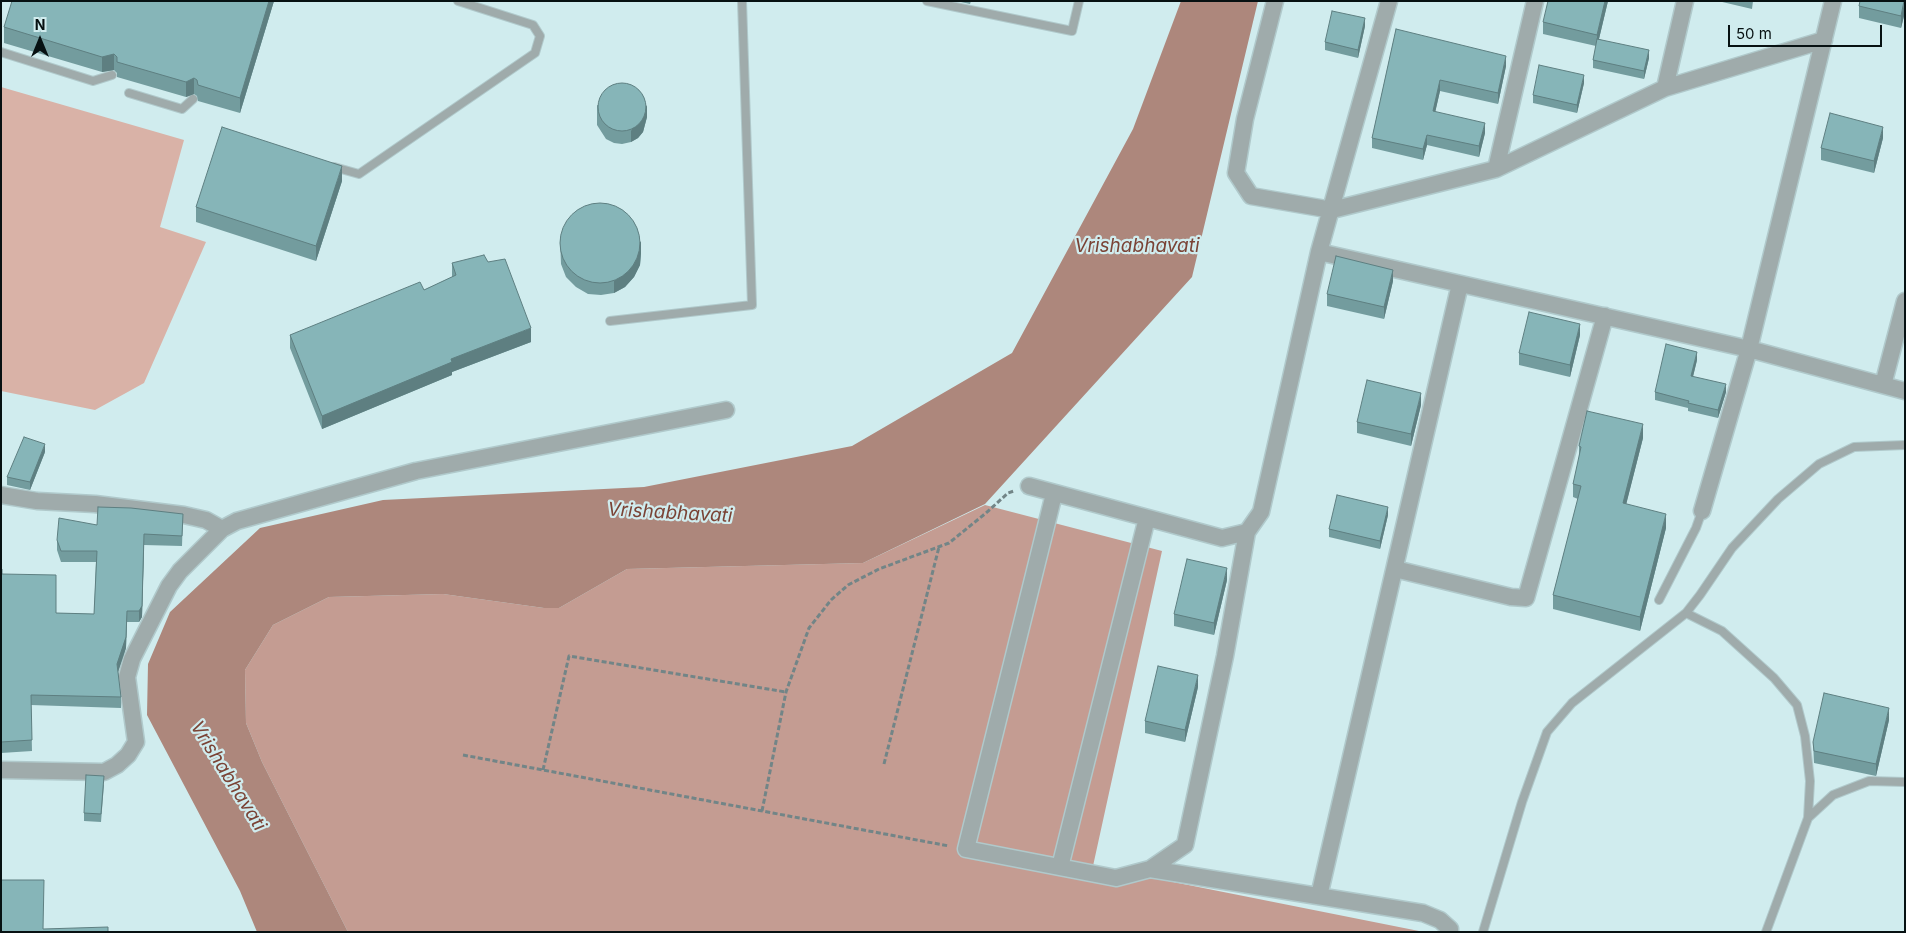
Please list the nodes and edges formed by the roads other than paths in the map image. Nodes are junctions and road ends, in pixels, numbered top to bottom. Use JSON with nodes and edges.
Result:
{"nodes":[{"id":1,"x":458,"y":1,"type":"edge"},
{"id":2,"x":742,"y":1,"type":"edge"},
{"id":3,"x":927,"y":1,"type":"edge"},
{"id":4,"x":1079,"y":1,"type":"edge"},
{"id":5,"x":1275,"y":1,"type":"edge"},
{"id":6,"x":1389,"y":1,"type":"edge"},
{"id":7,"x":1534,"y":1,"type":"edge"},
{"id":8,"x":1685,"y":1,"type":"edge"},
{"id":9,"x":1834,"y":1,"type":"edge"},
{"id":10,"x":1824,"y":40,"type":"junction"},
{"id":11,"x":1,"y":52,"type":"edge"},
{"id":12,"x":112,"y":76,"type":"dead end"},
{"id":13,"x":1664,"y":88,"type":"junction"},
{"id":14,"x":129,"y":93,"type":"dead end"},
{"id":15,"x":193,"y":99,"type":"edge"},
{"id":16,"x":322,"y":164,"type":"edge"},
{"id":17,"x":1496,"y":169,"type":"junction"},
{"id":18,"x":1332,"y":210,"type":"junction"},
{"id":19,"x":1320,"y":252,"type":"junction"},
{"id":20,"x":1460,"y":284,"type":"junction"},
{"id":21,"x":1905,"y":301,"type":"edge"},
{"id":22,"x":1605,"y":316,"type":"junction"},
{"id":23,"x":610,"y":322,"type":"dead end"},
{"id":24,"x":1749,"y":349,"type":"junction"},
{"id":25,"x":1884,"y":385,"type":"junction"},
{"id":26,"x":1905,"y":391,"type":"edge"},
{"id":27,"x":726,"y":410,"type":"dead end"},
{"id":28,"x":1905,"y":445,"type":"edge"},
{"id":29,"x":1029,"y":486,"type":"road end"},
{"id":30,"x":1,"y":494,"type":"edge"},
{"id":31,"x":1054,"y":494,"type":"junction"},
{"id":32,"x":1702,"y":511,"type":"joint"},
{"id":33,"x":1147,"y":518,"type":"junction"},
{"id":34,"x":222,"y":529,"type":"junction"},
{"id":35,"x":1247,"y":532,"type":"junction"},
{"id":36,"x":1394,"y":569,"type":"junction"},
{"id":37,"x":1658,"y":600,"type":"dead end"},
{"id":38,"x":1686,"y":613,"type":"junction"},
{"id":39,"x":1,"y":770,"type":"edge"},
{"id":40,"x":1905,"y":782,"type":"edge"},
{"id":41,"x":1808,"y":818,"type":"junction"},
{"id":42,"x":1060,"y":867,"type":"junction"},
{"id":43,"x":1150,"y":869,"type":"junction"},
{"id":44,"x":1320,"y":896,"type":"junction"},
{"id":45,"x":1450,"y":932,"type":"edge"},
{"id":46,"x":1483,"y":932,"type":"edge"},
{"id":47,"x":1766,"y":932,"type":"edge"}],
"edges":[{"from":1,"to":16,"type":"lane"},
{"from":2,"to":23,"type":"lane"},
{"from":3,"to":4,"type":"lane"},
{"from":5,"to":18,"type":"street"},
{"from":6,"to":18,"type":"street"},
{"from":7,"to":17,"type":"street"},
{"from":8,"to":13,"type":"street"},
{"from":9,"to":10,"type":"street"},
{"from":10,"to":13,"type":"street"},
{"from":10,"to":24,"type":"street"},
{"from":11,"to":12,"type":"lane"},
{"from":13,"to":17,"type":"street"},
{"from":14,"to":15,"type":"lane"},
{"from":17,"to":18,"type":"street"},
{"from":18,"to":19,"type":"street"},
{"from":19,"to":20,"type":"street"},
{"from":19,"to":35,"type":"street"},
{"from":20,"to":22,"type":"street"},
{"from":20,"to":36,"type":"street"},
{"from":21,"to":25,"type":"street"},
{"from":22,"to":24,"type":"street"},
{"from":22,"to":36,"type":"street"},
{"from":24,"to":25,"type":"street"},
{"from":24,"to":32,"type":"street"},
{"from":25,"to":26,"type":"street"},
{"from":27,"to":34,"type":"street"},
{"from":28,"to":38,"type":"lane"},
{"from":29,"to":31,"type":"street"},
{"from":30,"to":34,"type":"street"},
{"from":31,"to":33,"type":"street"},
{"from":31,"to":42,"type":"street"},
{"from":32,"to":37,"type":"lane"},
{"from":33,"to":35,"type":"street"},
{"from":33,"to":42,"type":"street"},
{"from":34,"to":39,"type":"street"},
{"from":35,"to":43,"type":"street"},
{"from":36,"to":44,"type":"street"},
{"from":38,"to":41,"type":"lane"},
{"from":38,"to":46,"type":"lane"},
{"from":40,"to":41,"type":"lane"},
{"from":41,"to":47,"type":"lane"},
{"from":42,"to":43,"type":"street"},
{"from":43,"to":44,"type":"street"},
{"from":44,"to":45,"type":"street"}]}
